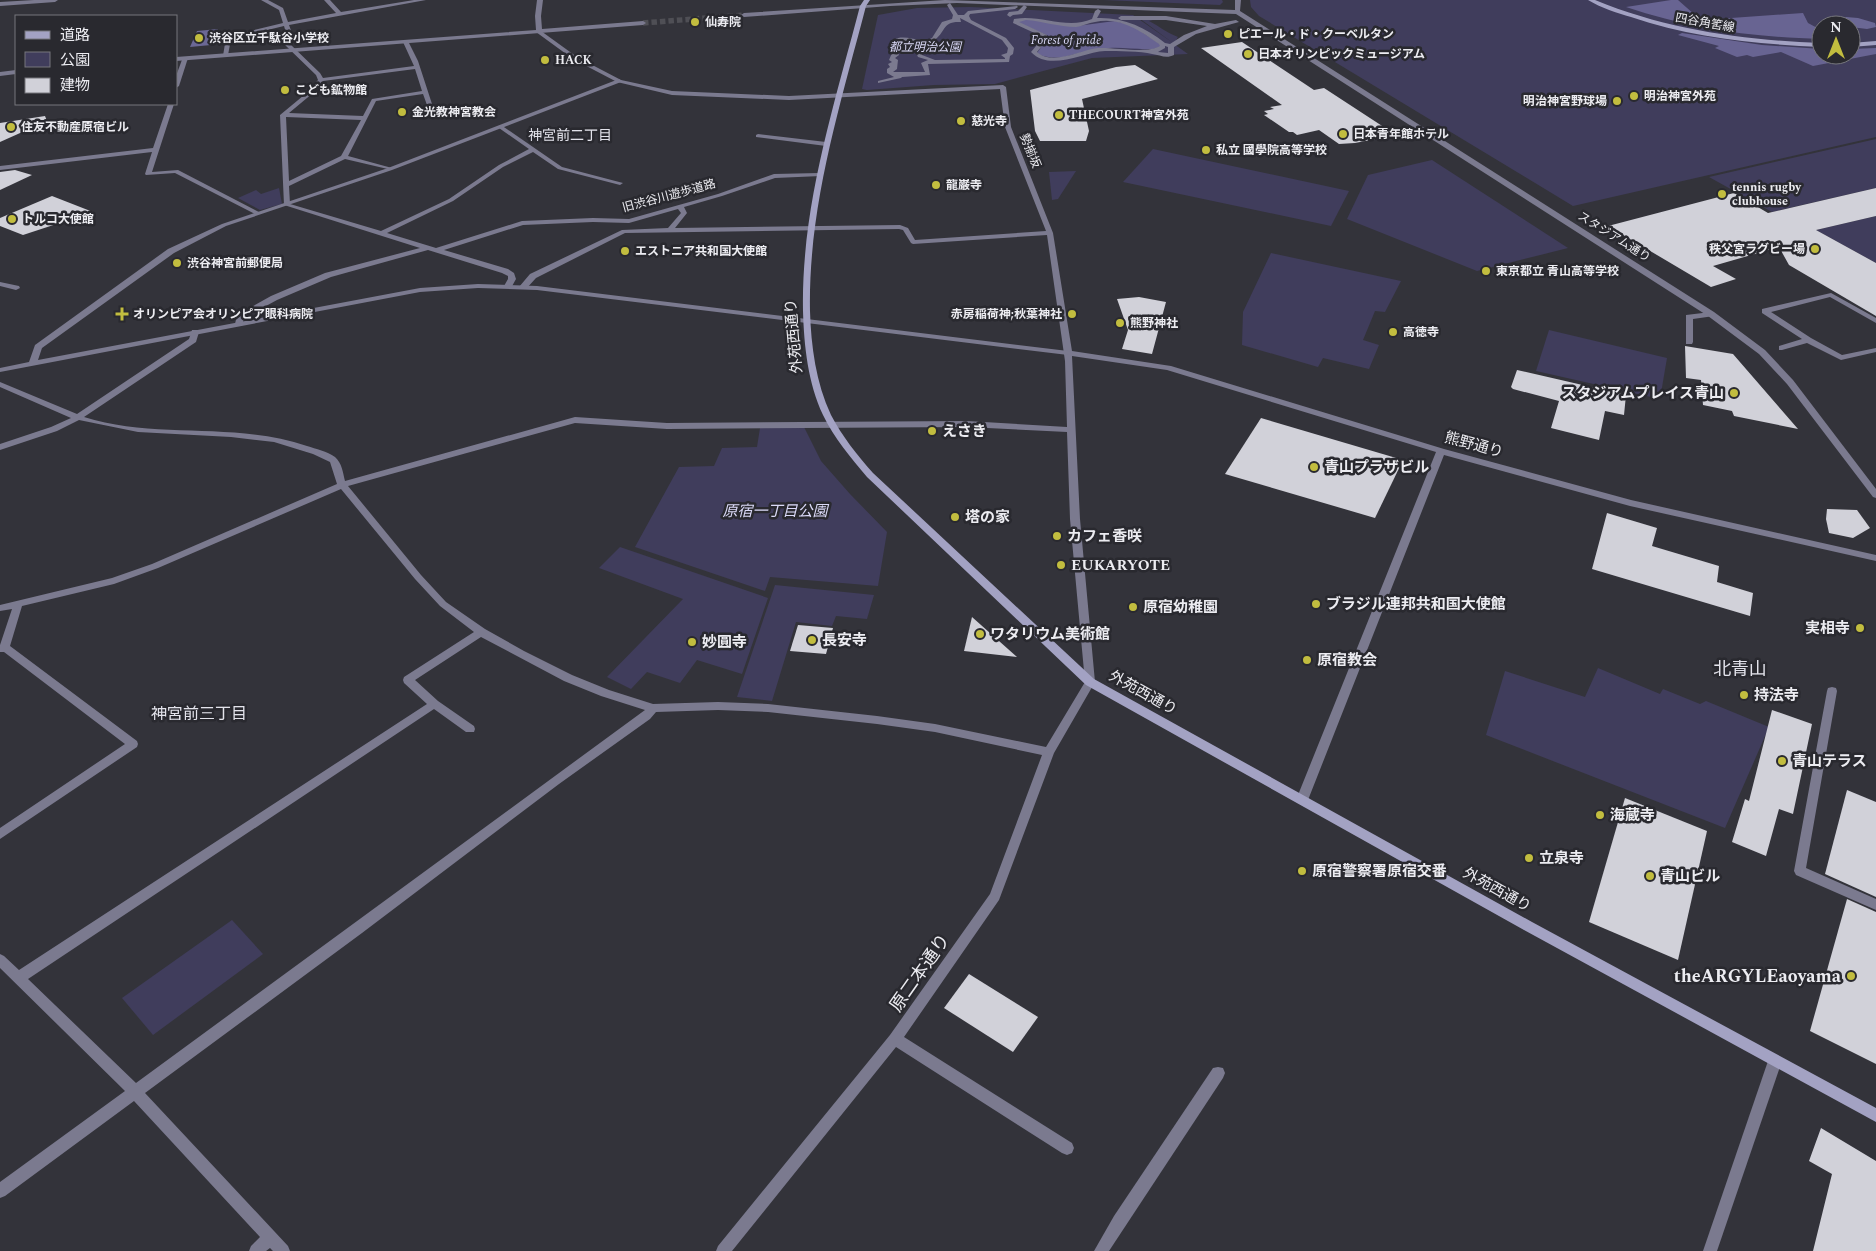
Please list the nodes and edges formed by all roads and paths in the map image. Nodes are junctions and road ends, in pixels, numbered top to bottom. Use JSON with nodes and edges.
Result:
{"nodes":[{"id":1,"x":55,"y":0,"type":"edge"},
{"id":2,"x":264,"y":0,"type":"edge"},
{"id":3,"x":327,"y":0,"type":"edge"},
{"id":4,"x":423,"y":0,"type":"edge"},
{"id":5,"x":540,"y":0,"type":"edge"},
{"id":6,"x":1238,"y":0,"type":"edge"},
{"id":7,"x":1590,"y":0,"type":"edge"},
{"id":8,"x":863,"y":2,"type":"edge"},
{"id":9,"x":0,"y":4,"type":"edge"},
{"id":10,"x":950,"y":5,"type":"dead end"},
{"id":11,"x":1015,"y":7,"type":"dead end"},
{"id":12,"x":1024,"y":7,"type":"dead end"},
{"id":13,"x":1098,"y":11,"type":"dead end"},
{"id":14,"x":1238,"y":12,"type":"junction"},
{"id":15,"x":339,"y":13,"type":"junction"},
{"id":16,"x":744,"y":15,"type":"tunnel mouth"},
{"id":17,"x":957,"y":16,"type":"junction"},
{"id":18,"x":965,"y":17,"type":"junction"},
{"id":19,"x":1008,"y":17,"type":"junction"},
{"id":20,"x":1018,"y":19,"type":"junction"},
{"id":21,"x":1105,"y":19,"type":"junction"},
{"id":22,"x":1094,"y":20,"type":"junction"},
{"id":23,"x":1236,"y":22,"type":"dead end"},
{"id":24,"x":286,"y":23,"type":"junction"},
{"id":25,"x":643,"y":23,"type":"tunnel mouth"},
{"id":26,"x":960,"y":24,"type":"junction"},
{"id":27,"x":977,"y":25,"type":"junction"},
{"id":28,"x":1215,"y":26,"type":"junction"},
{"id":29,"x":539,"y":32,"type":"junction"},
{"id":30,"x":912,"y":40,"type":"dead end"},
{"id":31,"x":406,"y":42,"type":"junction"},
{"id":32,"x":1876,"y":43,"type":"edge"},
{"id":33,"x":1162,"y":44,"type":"junction"},
{"id":34,"x":1811,"y":44,"type":"edge"},
{"id":35,"x":1861,"y":44,"type":"edge"},
{"id":36,"x":925,"y":46,"type":"junction"},
{"id":37,"x":1171,"y":46,"type":"junction"},
{"id":38,"x":292,"y":50,"type":"junction"},
{"id":39,"x":1153,"y":52,"type":"junction"},
{"id":40,"x":225,"y":55,"type":"junction"},
{"id":41,"x":185,"y":58,"type":"junction"},
{"id":42,"x":178,"y":59,"type":"edge"},
{"id":43,"x":925,"y":59,"type":"junction"},
{"id":44,"x":417,"y":67,"type":"junction"},
{"id":45,"x":15,"y":72,"type":"edge"},
{"id":46,"x":0,"y":74,"type":"edge"},
{"id":47,"x":922,"y":74,"type":"junction"},
{"id":48,"x":178,"y":80,"type":"edge"},
{"id":49,"x":321,"y":80,"type":"junction"},
{"id":50,"x":619,"y":81,"type":"junction"},
{"id":51,"x":880,"y":82,"type":"dead end"},
{"id":52,"x":426,"y":92,"type":"junction"},
{"id":53,"x":840,"y":95,"type":"junction"},
{"id":54,"x":429,"y":104,"type":"dead end"},
{"id":55,"x":171,"y":105,"type":"edge"},
{"id":56,"x":283,"y":115,"type":"junction"},
{"id":57,"x":365,"y":118,"type":"junction"},
{"id":58,"x":501,"y":127,"type":"junction"},
{"id":59,"x":758,"y":136,"type":"dead end"},
{"id":60,"x":826,"y":144,"type":"junction"},
{"id":61,"x":534,"y":149,"type":"junction"},
{"id":62,"x":156,"y":150,"type":"junction"},
{"id":63,"x":344,"y":157,"type":"junction"},
{"id":64,"x":0,"y":168,"type":"edge"},
{"id":65,"x":390,"y":169,"type":"junction"},
{"id":66,"x":819,"y":174,"type":"junction"},
{"id":67,"x":620,"y":183,"type":"dead end"},
{"id":68,"x":286,"y":185,"type":"junction"},
{"id":69,"x":287,"y":204,"type":"junction"},
{"id":70,"x":680,"y":206,"type":"junction"},
{"id":71,"x":257,"y":213,"type":"junction"},
{"id":72,"x":670,"y":230,"type":"junction"},
{"id":73,"x":380,"y":234,"type":"junction"},
{"id":74,"x":1050,"y":234,"type":"junction"},
{"id":75,"x":428,"y":248,"type":"junction"},
{"id":76,"x":437,"y":250,"type":"junction"},
{"id":77,"x":0,"y":284,"type":"edge"},
{"id":78,"x":508,"y":286,"type":"junction"},
{"id":79,"x":523,"y":287,"type":"junction"},
{"id":80,"x":16,"y":288,"type":"dead end"},
{"id":81,"x":1711,"y":314,"type":"junction"},
{"id":82,"x":1876,"y":321,"type":"edge"},
{"id":83,"x":807,"y":322,"type":"junction"},
{"id":84,"x":239,"y":324,"type":"junction"},
{"id":85,"x":195,"y":332,"type":"junction"},
{"id":86,"x":1808,"y":340,"type":"junction"},
{"id":87,"x":1689,"y":342,"type":"dead end"},
{"id":88,"x":1782,"y":348,"type":"dead end"},
{"id":89,"x":1876,"y":350,"type":"edge"},
{"id":90,"x":1068,"y":353,"type":"junction"},
{"id":91,"x":33,"y":363,"type":"junction"},
{"id":92,"x":0,"y":370,"type":"edge"},
{"id":93,"x":0,"y":384,"type":"edge"},
{"id":94,"x":77,"y":418,"type":"junction"},
{"id":95,"x":832,"y":425,"type":"junction"},
{"id":96,"x":1072,"y":430,"type":"junction"},
{"id":97,"x":0,"y":447,"type":"edge"},
{"id":98,"x":1441,"y":451,"type":"junction"},
{"id":99,"x":342,"y":485,"type":"junction"},
{"id":100,"x":1876,"y":495,"type":"edge"},
{"id":101,"x":1876,"y":558,"type":"edge"},
{"id":102,"x":18,"y":604,"type":"junction"},
{"id":103,"x":0,"y":608,"type":"edge"},
{"id":104,"x":481,"y":632,"type":"junction"},
{"id":105,"x":2,"y":648,"type":"edge"},
{"id":106,"x":1090,"y":682,"type":"junction"},
{"id":107,"x":1832,"y":691,"type":"dead end"},
{"id":108,"x":434,"y":704,"type":"junction"},
{"id":109,"x":653,"y":708,"type":"junction"},
{"id":110,"x":470,"y":729,"type":"dead end"},
{"id":111,"x":1049,"y":752,"type":"junction"},
{"id":112,"x":1302,"y":800,"type":"junction"},
{"id":113,"x":0,"y":834,"type":"edge"},
{"id":114,"x":1876,"y":905,"type":"edge"},
{"id":115,"x":0,"y":960,"type":"edge"},
{"id":116,"x":18,"y":978,"type":"junction"},
{"id":117,"x":895,"y":1039,"type":"junction"},
{"id":118,"x":1775,"y":1061,"type":"junction"},
{"id":119,"x":1218,"y":1073,"type":"dead end"},
{"id":120,"x":135,"y":1092,"type":"junction"},
{"id":121,"x":1876,"y":1115,"type":"edge"},
{"id":122,"x":1067,"y":1148,"type":"dead end"},
{"id":123,"x":0,"y":1191,"type":"edge"},
{"id":124,"x":270,"y":1237,"type":"junction"},
{"id":125,"x":256,"y":1251,"type":"edge"},
{"id":126,"x":283,"y":1251,"type":"edge"},
{"id":127,"x":723,"y":1251,"type":"edge"},
{"id":128,"x":1101,"y":1251,"type":"edge"},
{"id":129,"x":1710,"y":1251,"type":"edge"}],
"edges":[{"from":1,"to":9,"type":"street"},
{"from":2,"to":24,"type":"street"},
{"from":3,"to":15,"type":"street"},
{"from":4,"to":15,"type":"street"},
{"from":5,"to":29,"type":"street"},
{"from":6,"to":14,"type":"street"},
{"from":7,"to":34,"type":"main road","name":"四谷角筈線"},
{"from":8,"to":14,"type":"street"},
{"from":8,"to":16,"type":"street"},
{"from":8,"to":53,"type":"main road","name":"外苑西通り"},
{"from":10,"to":17,"type":"street"},
{"from":11,"to":18,"type":"street"},
{"from":12,"to":19,"type":"street"},
{"from":13,"to":22,"type":"street"},
{"from":14,"to":81,"type":"street","name":"スタジアム通り"},
{"from":15,"to":24,"type":"street"},
{"from":17,"to":18,"type":"street"},
{"from":17,"to":26,"type":"street"},
{"from":17,"to":47,"type":"street"},
{"from":18,"to":27,"type":"street"},
{"from":19,"to":20,"type":"street"},
{"from":19,"to":27,"type":"street"},
{"from":20,"to":22,"type":"street"},
{"from":20,"to":39,"type":"street"},
{"from":21,"to":22,"type":"street"},
{"from":21,"to":28,"type":"street"},
{"from":21,"to":33,"type":"street"},
{"from":23,"to":28,"type":"street"},
{"from":24,"to":38,"type":"street"},
{"from":24,"to":40,"type":"street"},
{"from":25,"to":29,"type":"street"},
{"from":26,"to":27,"type":"street"},
{"from":26,"to":36,"type":"street"},
{"from":27,"to":43,"type":"street"},
{"from":27,"to":47,"type":"street"},
{"from":28,"to":37,"type":"street"},
{"from":29,"to":31,"type":"street"},
{"from":29,"to":50,"type":"street"},
{"from":30,"to":36,"type":"street"},
{"from":31,"to":38,"type":"street"},
{"from":31,"to":44,"type":"street"},
{"from":32,"to":35,"type":"main road"},
{"from":33,"to":37,"type":"street"},
{"from":33,"to":39,"type":"street"},
{"from":36,"to":43,"type":"street"},
{"from":37,"to":39,"type":"street"},
{"from":38,"to":40,"type":"street"},
{"from":38,"to":49,"type":"street"},
{"from":40,"to":41,"type":"street"},
{"from":41,"to":42,"type":"street"},
{"from":41,"to":48,"type":"street"},
{"from":43,"to":47,"type":"street"},
{"from":44,"to":49,"type":"street"},
{"from":44,"to":52,"type":"street"},
{"from":45,"to":46,"type":"street"},
{"from":47,"to":51,"type":"street"},
{"from":49,"to":56,"type":"street"},
{"from":50,"to":53,"type":"street"},
{"from":50,"to":58,"type":"street"},
{"from":52,"to":54,"type":"street"},
{"from":52,"to":57,"type":"street"},
{"from":53,"to":60,"type":"main road","name":"外苑西通り"},
{"from":53,"to":74,"type":"street","name":"勢揃坂"},
{"from":55,"to":62,"type":"street"},
{"from":56,"to":57,"type":"street"},
{"from":56,"to":68,"type":"street"},
{"from":57,"to":63,"type":"street"},
{"from":58,"to":61,"type":"street"},
{"from":58,"to":65,"type":"street"},
{"from":59,"to":60,"type":"street"},
{"from":60,"to":66,"type":"main road","name":"外苑西通り"},
{"from":61,"to":67,"type":"street"},
{"from":61,"to":73,"type":"street"},
{"from":62,"to":64,"type":"street"},
{"from":62,"to":71,"type":"street"},
{"from":63,"to":65,"type":"street"},
{"from":63,"to":68,"type":"street"},
{"from":65,"to":69,"type":"street"},
{"from":66,"to":70,"type":"street","name":"旧渋谷川遊歩道路"},
{"from":66,"to":83,"type":"main road","name":"外苑西通り"},
{"from":68,"to":69,"type":"street"},
{"from":69,"to":71,"type":"street"},
{"from":69,"to":73,"type":"street"},
{"from":70,"to":72,"type":"street"},
{"from":70,"to":76,"type":"street","name":"旧渋谷川遊歩道路"},
{"from":71,"to":91,"type":"street"},
{"from":72,"to":74,"type":"street"},
{"from":72,"to":79,"type":"street"},
{"from":73,"to":75,"type":"street"},
{"from":74,"to":90,"type":"street","name":"勢揃坂"},
{"from":75,"to":76,"type":"street"},
{"from":75,"to":84,"type":"street"},
{"from":76,"to":78,"type":"street"},
{"from":77,"to":80,"type":"street"},
{"from":78,"to":79,"type":"street","name":"熊野通り"},
{"from":78,"to":84,"type":"street","name":"熊野通り"},
{"from":79,"to":83,"type":"street","name":"熊野通り"},
{"from":81,"to":87,"type":"street"},
{"from":81,"to":100,"type":"street","name":"スタジアム通り"},
{"from":82,"to":86,"type":"street"},
{"from":83,"to":90,"type":"street","name":"熊野通り"},
{"from":83,"to":95,"type":"main road","name":"外苑西通り"},
{"from":84,"to":85,"type":"street","name":"熊野通り"},
{"from":85,"to":91,"type":"street","name":"熊野通り"},
{"from":85,"to":94,"type":"street"},
{"from":86,"to":88,"type":"street"},
{"from":86,"to":89,"type":"street"},
{"from":90,"to":96,"type":"street","name":"勢揃坂"},
{"from":90,"to":98,"type":"street","name":"熊野通り"},
{"from":91,"to":92,"type":"street","name":"熊野通り"},
{"from":93,"to":94,"type":"street"},
{"from":94,"to":97,"type":"street"},
{"from":94,"to":99,"type":"street"},
{"from":95,"to":96,"type":"street"},
{"from":95,"to":99,"type":"street"},
{"from":95,"to":106,"type":"main road","name":"外苑西通り"},
{"from":96,"to":106,"type":"street","name":"勢揃坂"},
{"from":98,"to":101,"type":"street","name":"熊野通り"},
{"from":98,"to":112,"type":"street"},
{"from":99,"to":102,"type":"street"},
{"from":99,"to":104,"type":"street"},
{"from":102,"to":103,"type":"street"},
{"from":102,"to":105,"type":"street"},
{"from":104,"to":108,"type":"street"},
{"from":104,"to":109,"type":"street"},
{"from":105,"to":113,"type":"street"},
{"from":106,"to":111,"type":"street","name":"原二本通り"},
{"from":106,"to":112,"type":"main road","name":"外苑西通り"},
{"from":107,"to":114,"type":"street"},
{"from":108,"to":110,"type":"street"},
{"from":108,"to":116,"type":"street"},
{"from":109,"to":111,"type":"street"},
{"from":109,"to":120,"type":"street"},
{"from":111,"to":117,"type":"street","name":"原二本通り"},
{"from":112,"to":118,"type":"main road","name":"外苑西通り"},
{"from":115,"to":116,"type":"street"},
{"from":116,"to":120,"type":"street"},
{"from":117,"to":122,"type":"street"},
{"from":117,"to":127,"type":"street","name":"原二本通り"},
{"from":118,"to":121,"type":"main road","name":"外苑西通り"},
{"from":118,"to":129,"type":"street"},
{"from":119,"to":128,"type":"street"},
{"from":120,"to":123,"type":"street"},
{"from":120,"to":124,"type":"street"},
{"from":124,"to":125,"type":"street"},
{"from":124,"to":126,"type":"street"}]}
